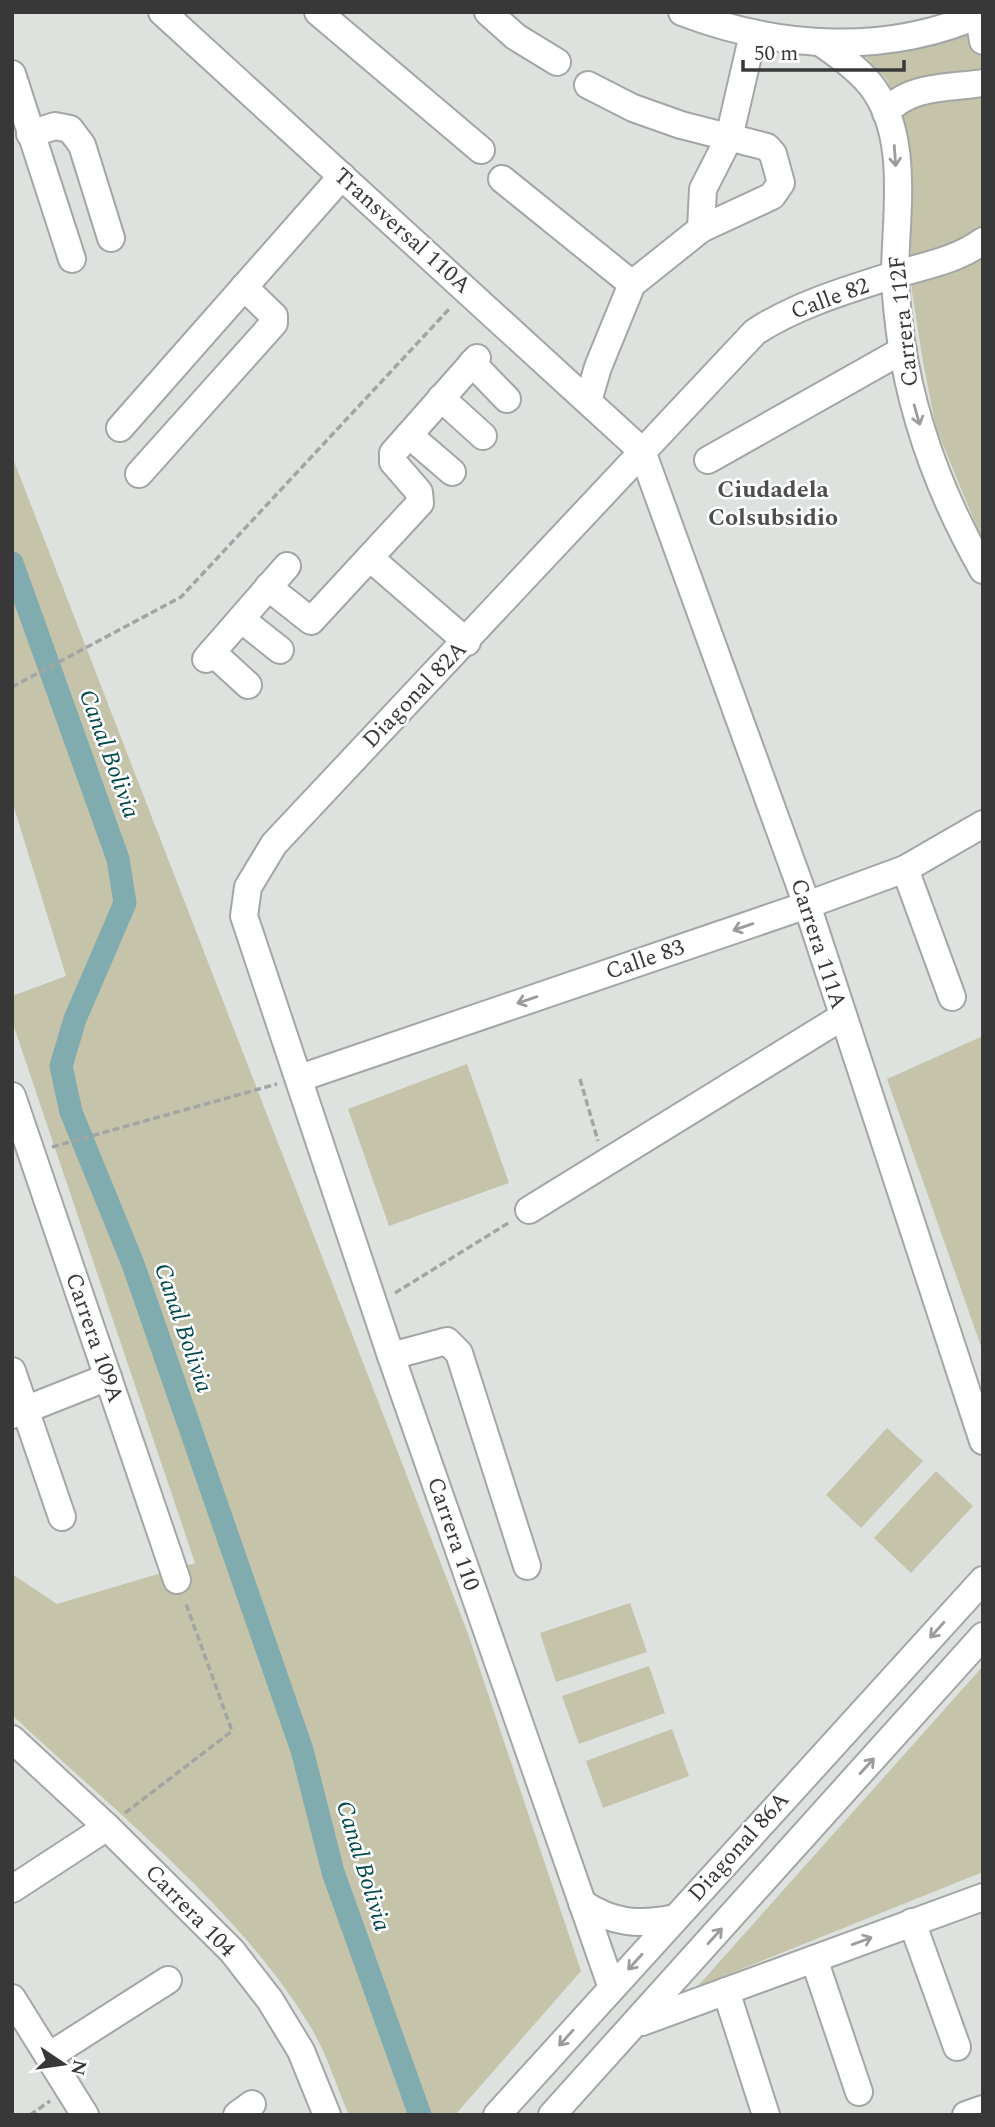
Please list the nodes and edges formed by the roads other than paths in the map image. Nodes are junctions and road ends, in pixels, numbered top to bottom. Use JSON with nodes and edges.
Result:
{"nodes":[{"id":1,"x":162,"y":12,"type":"edge"},
{"id":2,"x":318,"y":12,"type":"edge"},
{"id":3,"x":488,"y":12,"type":"edge"},
{"id":4,"x":682,"y":12,"type":"edge"},
{"id":5,"x":981,"y":20,"type":"edge"},
{"id":6,"x":753,"y":34,"type":"junction"},
{"id":7,"x":821,"y":43,"type":"junction"},
{"id":8,"x":557,"y":62,"type":"dead end"},
{"id":9,"x":12,"y":74,"type":"edge"},
{"id":10,"x":983,"y":83,"type":"edge"},
{"id":11,"x":588,"y":85,"type":"dead end"},
{"id":12,"x":886,"y":113,"type":"junction"},
{"id":13,"x":30,"y":134,"type":"junction"},
{"id":14,"x":729,"y":138,"type":"junction"},
{"id":15,"x":481,"y":150,"type":"dead end"},
{"id":16,"x":342,"y":176,"type":"junction"},
{"id":17,"x":502,"y":179,"type":"dead end"},
{"id":18,"x":701,"y":229,"type":"junction"},
{"id":19,"x":111,"y":238,"type":"dead end"},
{"id":20,"x":983,"y":241,"type":"edge"},
{"id":21,"x":72,"y":259,"type":"dead end"},
{"id":22,"x":895,"y":275,"type":"junction"},
{"id":23,"x":632,"y":284,"type":"junction"},
{"id":24,"x":244,"y":287,"type":"junction"},
{"id":25,"x":903,"y":350,"type":"junction"},
{"id":26,"x":725,"y":360,"type":"joint"},
{"id":27,"x":441,"y":398,"type":"junction"},
{"id":28,"x":507,"y":399,"type":"dead end"},
{"id":29,"x":587,"y":401,"type":"junction"},
{"id":30,"x":120,"y":428,"type":"dead end"},
{"id":31,"x":408,"y":435,"type":"junction"},
{"id":32,"x":483,"y":436,"type":"dead end"},
{"id":33,"x":642,"y":451,"type":"junction"},
{"id":34,"x":708,"y":460,"type":"dead end"},
{"id":35,"x":452,"y":472,"type":"dead end"},
{"id":36,"x":139,"y":474,"type":"dead end"},
{"id":37,"x":370,"y":558,"type":"junction"},
{"id":38,"x":286,"y":566,"type":"dead end"},
{"id":39,"x":983,"y":570,"type":"edge"},
{"id":40,"x":268,"y":587,"type":"junction"},
{"id":41,"x":241,"y":619,"type":"junction"},
{"id":42,"x":467,"y":642,"type":"junction"},
{"id":43,"x":280,"y":650,"type":"dead end"},
{"id":44,"x":248,"y":685,"type":"dead end"},
{"id":45,"x":983,"y":824,"type":"edge"},
{"id":46,"x":905,"y":869,"type":"junction"},
{"id":47,"x":807,"y":905,"type":"junction"},
{"id":48,"x":952,"y":997,"type":"dead end"},
{"id":49,"x":842,"y":1017,"type":"junction"},
{"id":50,"x":300,"y":1078,"type":"junction"},
{"id":51,"x":12,"y":1096,"type":"edge"},
{"id":52,"x":22,"y":1157,"type":"edge"},
{"id":53,"x":529,"y":1210,"type":"road end"},
{"id":54,"x":391,"y":1356,"type":"junction"},
{"id":55,"x":12,"y":1371,"type":"edge"},
{"id":56,"x":108,"y":1377,"type":"junction"},
{"id":57,"x":20,"y":1413,"type":"edge"},
{"id":58,"x":983,"y":1441,"type":"edge"},
{"id":59,"x":62,"y":1517,"type":"dead end"},
{"id":60,"x":527,"y":1566,"type":"dead end"},
{"id":61,"x":177,"y":1580,"type":"road end"},
{"id":62,"x":983,"y":1580,"type":"edge"},
{"id":63,"x":983,"y":1636,"type":"edge"},
{"id":64,"x":12,"y":1739,"type":"edge"},
{"id":65,"x":107,"y":1827,"type":"junction"},
{"id":66,"x":12,"y":1889,"type":"edge"},
{"id":67,"x":983,"y":1896,"type":"edge"},
{"id":68,"x":582,"y":1903,"type":"junction"},
{"id":69,"x":674,"y":1918,"type":"junction"},
{"id":70,"x":912,"y":1923,"type":"junction"},
{"id":71,"x":814,"y":1959,"type":"junction"},
{"id":72,"x":168,"y":1980,"type":"dead end"},
{"id":73,"x":611,"y":1987,"type":"junction"},
{"id":74,"x":726,"y":1991,"type":"junction"},
{"id":75,"x":12,"y":1998,"type":"edge"},
{"id":76,"x":637,"y":2024,"type":"junction"},
{"id":77,"x":957,"y":2047,"type":"dead end"},
{"id":78,"x":48,"y":2056,"type":"junction"},
{"id":79,"x":859,"y":2092,"type":"dead end"},
{"id":80,"x":983,"y":2109,"type":"edge"},
{"id":81,"x":85,"y":2115,"type":"edge"},
{"id":82,"x":327,"y":2115,"type":"edge"},
{"id":83,"x":497,"y":2115,"type":"edge"},
{"id":84,"x":552,"y":2115,"type":"edge"},
{"id":85,"x":766,"y":2115,"type":"edge"},
{"id":86,"x":966,"y":2115,"type":"edge"}],
"edges":[{"from":1,"to":16,"type":"street","name":"Transversal 110A"},
{"from":2,"to":15,"type":"street"},
{"from":3,"to":8,"type":"street"},
{"from":4,"to":6,"type":"street"},
{"from":5,"to":7,"type":"street"},
{"from":6,"to":7,"type":"street"},
{"from":6,"to":14,"type":"street"},
{"from":7,"to":12,"type":"street","name":"Carrera 112F"},
{"from":9,"to":13,"type":"street"},
{"from":10,"to":12,"type":"street"},
{"from":11,"to":14,"type":"street"},
{"from":12,"to":22,"type":"street","name":"Carrera 112F","one_way":true},
{"from":13,"to":19,"type":"street"},
{"from":13,"to":21,"type":"street"},
{"from":14,"to":18,"type":"street"},
{"from":14,"to":18,"type":"street"},
{"from":16,"to":24,"type":"street"},
{"from":16,"to":29,"type":"street","name":"Transversal 110A"},
{"from":17,"to":23,"type":"street"},
{"from":18,"to":23,"type":"street"},
{"from":20,"to":22,"type":"street","name":"Calle 82"},
{"from":22,"to":25,"type":"street","name":"Carrera 112F"},
{"from":22,"to":26,"type":"street","name":"Calle 82"},
{"from":23,"to":29,"type":"street"},
{"from":24,"to":30,"type":"street"},
{"from":24,"to":36,"type":"street"},
{"from":25,"to":34,"type":"street"},
{"from":25,"to":39,"type":"street","name":"Carrera 112F","one_way":true},
{"from":26,"to":33,"type":"street","name":"Diagonal 82A"},
{"from":27,"to":28,"type":"street"},
{"from":27,"to":31,"type":"street"},
{"from":27,"to":32,"type":"street"},
{"from":29,"to":33,"type":"street","name":"Transversal 110A"},
{"from":31,"to":35,"type":"street"},
{"from":31,"to":37,"type":"street"},
{"from":33,"to":42,"type":"street","name":"Diagonal 82A"},
{"from":33,"to":47,"type":"street","name":"Carrera 111A"},
{"from":37,"to":40,"type":"street"},
{"from":37,"to":42,"type":"street"},
{"from":38,"to":40,"type":"street"},
{"from":40,"to":41,"type":"street"},
{"from":41,"to":43,"type":"street"},
{"from":41,"to":44,"type":"street"},
{"from":42,"to":50,"type":"street","name":"Diagonal 82A"},
{"from":45,"to":46,"type":"street","name":"Calle 83"},
{"from":46,"to":47,"type":"street","name":"Calle 83"},
{"from":46,"to":48,"type":"street"},
{"from":47,"to":49,"type":"street","name":"Carrera 111A"},
{"from":47,"to":50,"type":"street","name":"Calle 83","one_way":true},
{"from":49,"to":53,"type":"street"},
{"from":49,"to":58,"type":"street","name":"Carrera 111A"},
{"from":50,"to":54,"type":"street","name":"Carrera 110"},
{"from":51,"to":52,"type":"street","name":"Carrera 109A"},
{"from":52,"to":56,"type":"street","name":"Carrera 109A"},
{"from":54,"to":60,"type":"street"},
{"from":54,"to":68,"type":"street","name":"Carrera 110"},
{"from":55,"to":57,"type":"street"},
{"from":56,"to":57,"type":"street"},
{"from":56,"to":61,"type":"street","name":"Carrera 109A"},
{"from":57,"to":59,"type":"street"},
{"from":62,"to":69,"type":"street","name":"Diagonal 86A","one_way":true},
{"from":76,"to":63,"type":"street","name":"Diagonal 86A","one_way":true},
{"from":64,"to":65,"type":"street","name":"Carrera 104"},
{"from":65,"to":66,"type":"street"},
{"from":65,"to":82,"type":"street","name":"Carrera 104"},
{"from":67,"to":70,"type":"street","name":"Diagonal 86A"},
{"from":68,"to":69,"type":"street"},
{"from":68,"to":73,"type":"street","name":"Carrera 110"},
{"from":69,"to":73,"type":"street","name":"Diagonal 86A","one_way":true},
{"from":71,"to":70,"type":"street","name":"Diagonal 86A","one_way":true},
{"from":70,"to":77,"type":"street"},
{"from":71,"to":74,"type":"street","name":"Diagonal 86A"},
{"from":71,"to":79,"type":"street"},
{"from":72,"to":78,"type":"street"},
{"from":73,"to":83,"type":"street","name":"Diagonal 86A","one_way":true},
{"from":74,"to":76,"type":"street","name":"Diagonal 86A"},
{"from":74,"to":85,"type":"street"},
{"from":75,"to":78,"type":"street"},
{"from":76,"to":84,"type":"street","name":"Diagonal 86A"},
{"from":78,"to":81,"type":"street"},
{"from":80,"to":86,"type":"street"}]}
